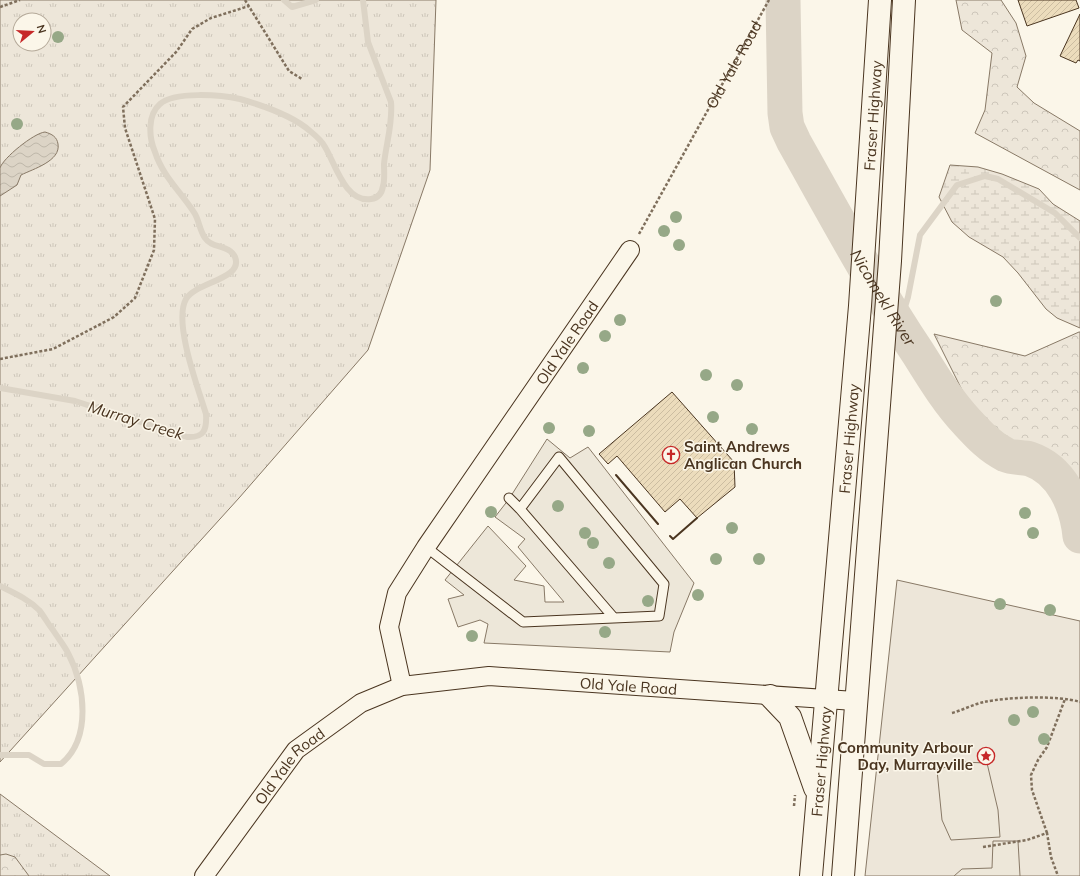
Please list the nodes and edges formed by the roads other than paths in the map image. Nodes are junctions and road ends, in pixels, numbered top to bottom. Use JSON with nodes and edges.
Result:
{"nodes":[{"id":1,"x":880,"y":0,"type":"edge"},
{"id":2,"x":904,"y":0,"type":"edge"},
{"id":3,"x":630,"y":250,"type":"road end"},
{"id":4,"x":510,"y":498,"type":"dead end"},
{"id":5,"x":520,"y":509,"type":"junction"},
{"id":6,"x":426,"y":546,"type":"junction"},
{"id":7,"x":614,"y":618,"type":"junction"},
{"id":8,"x":402,"y":686,"type":"junction"},
{"id":9,"x":770,"y":696,"type":"junction"},
{"id":10,"x":826,"y":700,"type":"junction"},
{"id":11,"x":855,"y":701,"type":"junction"},
{"id":12,"x":818,"y":797,"type":"junction"},
{"id":13,"x":204,"y":876,"type":"edge"},
{"id":14,"x":811,"y":876,"type":"edge"},
{"id":15,"x":843,"y":876,"type":"edge"}],
"edges":[{"from":1,"to":10,"type":"main road","name":"Fraser Highway"},
{"from":2,"to":11,"type":"main road","name":"Fraser Highway"},
{"from":3,"to":6,"type":"street","name":"Old Yale Road"},
{"from":4,"to":5,"type":"lane"},
{"from":5,"to":7,"type":"lane"},
{"from":5,"to":7,"type":"lane"},
{"from":6,"to":7,"type":"lane"},
{"from":6,"to":8,"type":"street","name":"Old Yale Road"},
{"from":8,"to":9,"type":"street","name":"Old Yale Road"},
{"from":8,"to":13,"type":"street","name":"Old Yale Road"},
{"from":9,"to":10,"type":"street","name":"Old Yale Road"},
{"from":9,"to":12,"type":"main road"},
{"from":10,"to":11,"type":"street","name":"Old Yale Road"},
{"from":10,"to":12,"type":"main road","name":"Fraser Highway"},
{"from":11,"to":15,"type":"main road","name":"Fraser Highway"},
{"from":12,"to":14,"type":"main road","name":"Fraser Highway"}]}
